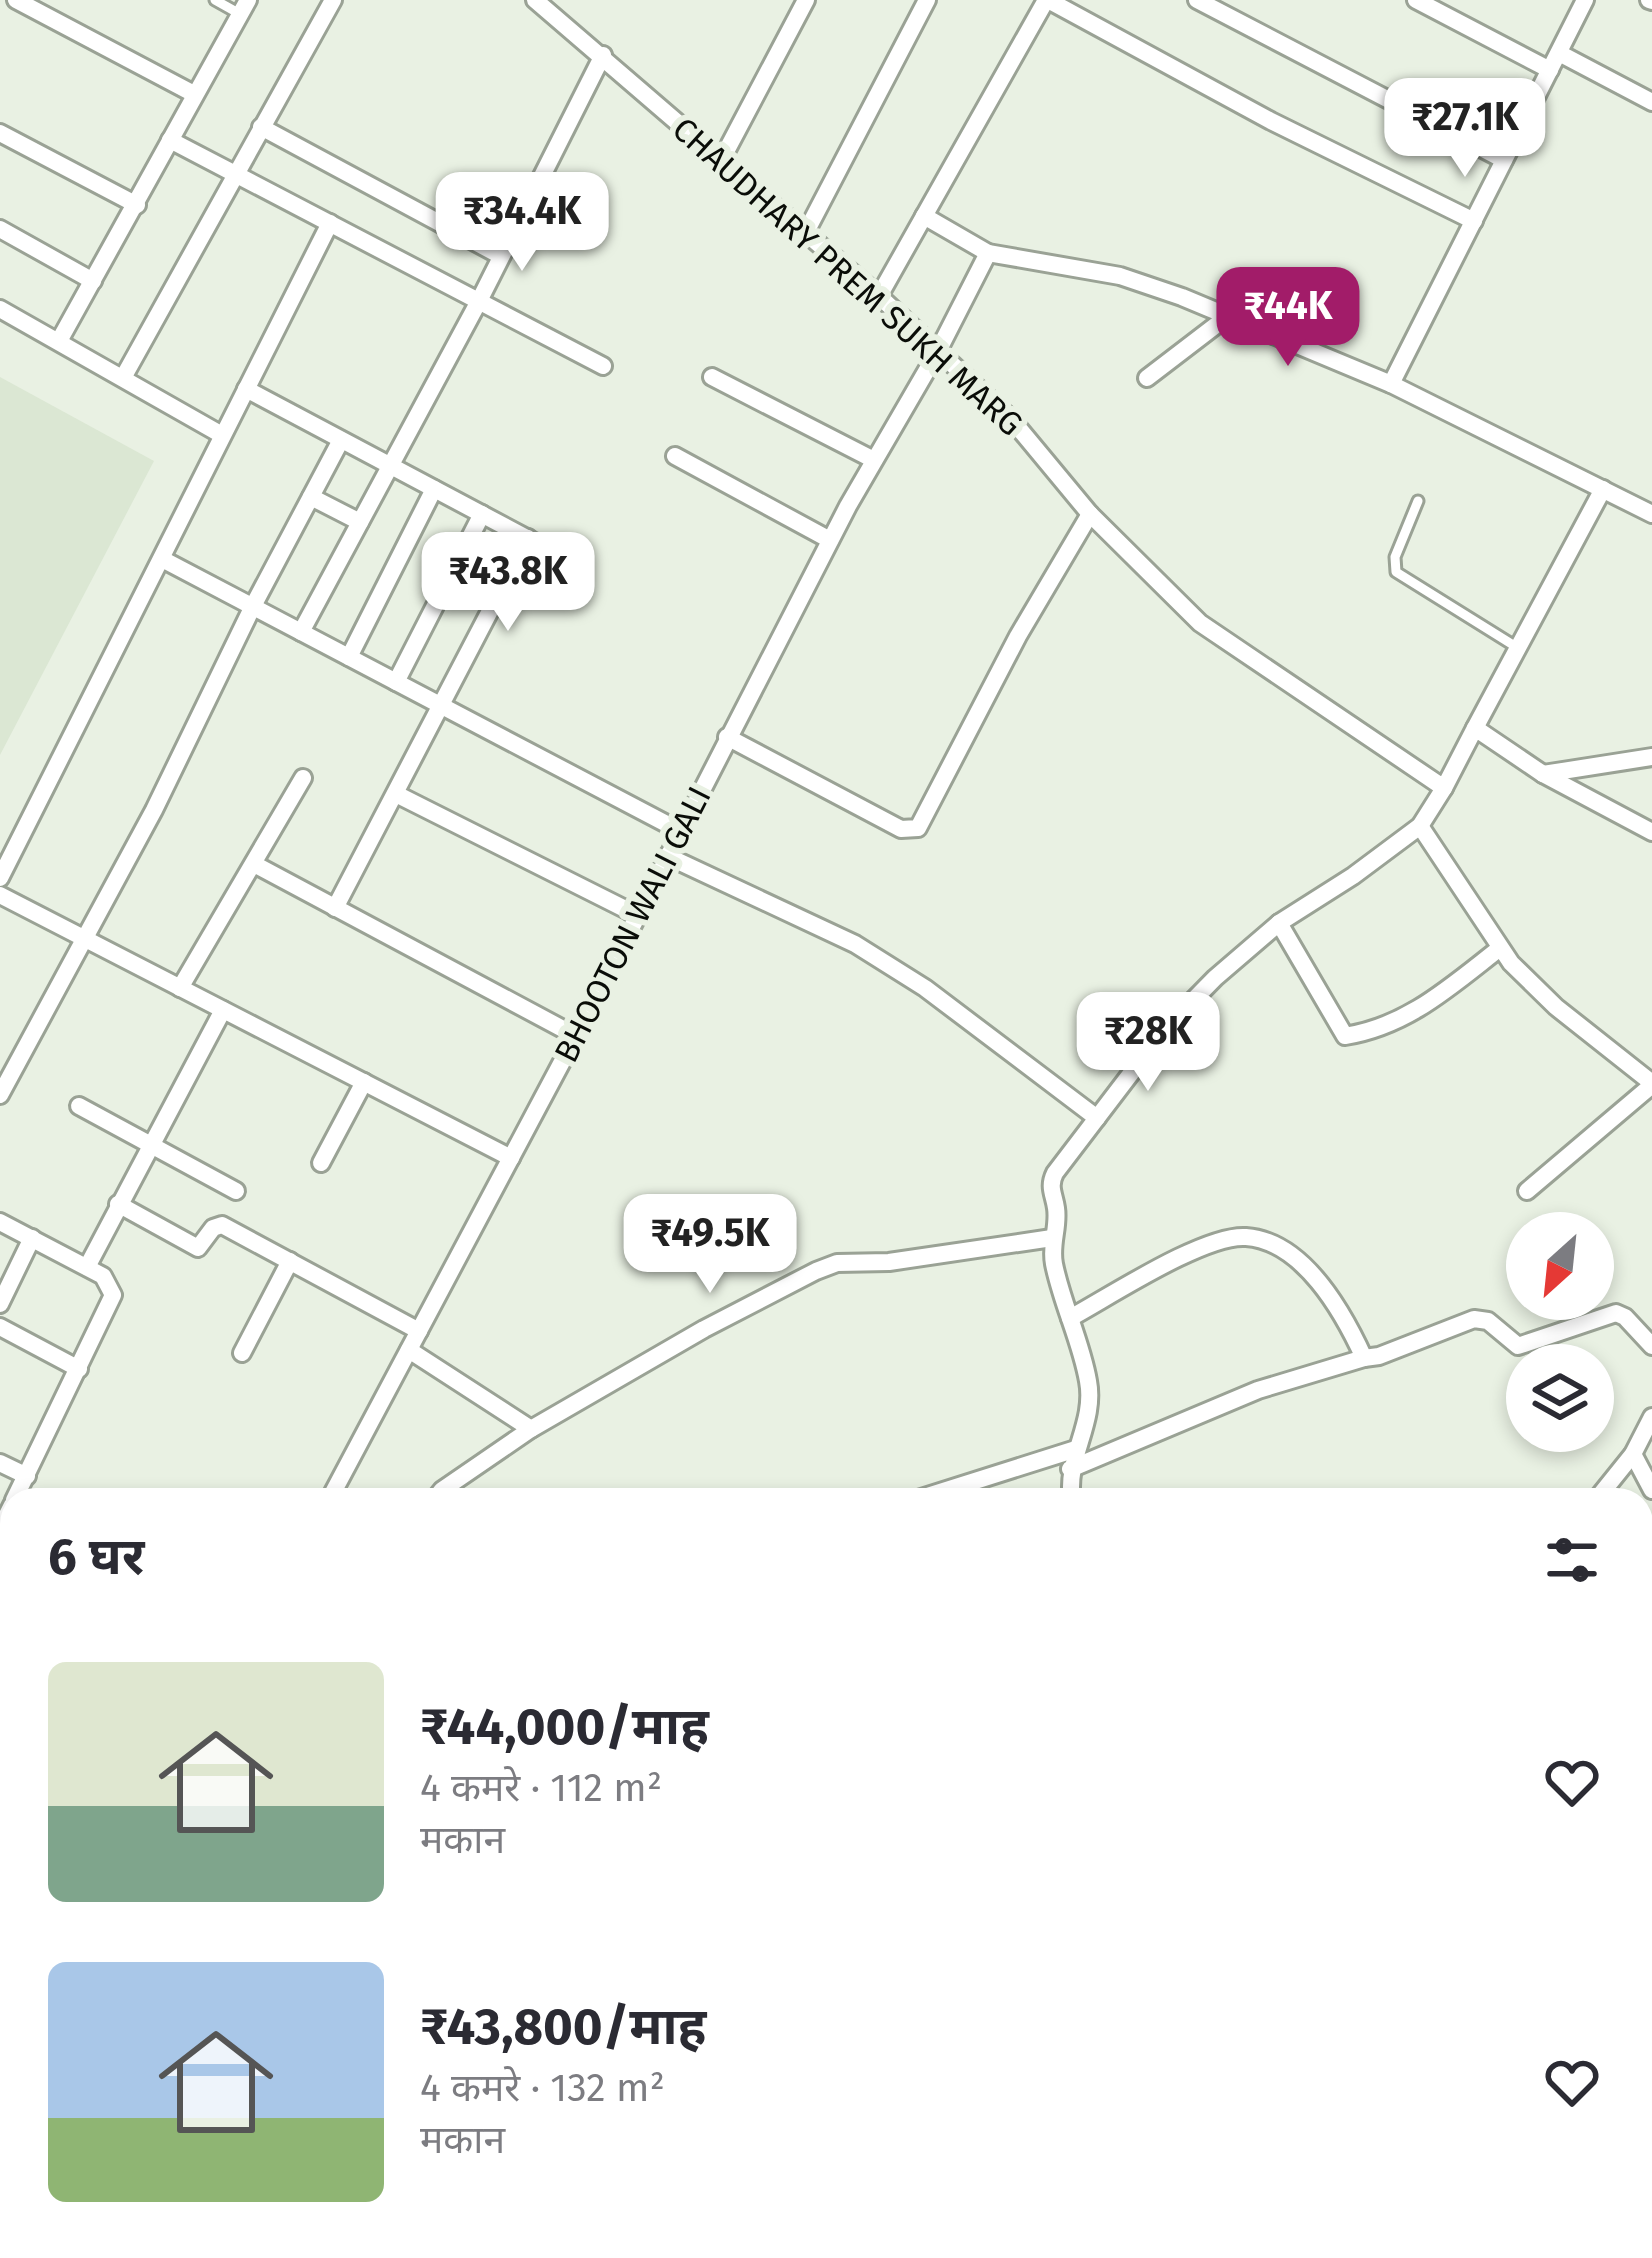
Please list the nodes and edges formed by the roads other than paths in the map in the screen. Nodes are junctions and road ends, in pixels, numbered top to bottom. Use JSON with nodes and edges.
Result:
{"nodes":[{"id":1,"x":16,"y":0,"type":"edge"},
{"id":2,"x":215,"y":0,"type":"edge"},
{"id":3,"x":333,"y":0,"type":"edge"},
{"id":4,"x":806,"y":0,"type":"edge"},
{"id":5,"x":927,"y":0,"type":"edge"},
{"id":6,"x":1047,"y":0,"type":"edge"},
{"id":7,"x":1197,"y":0,"type":"edge"},
{"id":8,"x":1416,"y":0,"type":"edge"},
{"id":9,"x":1585,"y":0,"type":"edge"},
{"id":10,"x":543,"y":2,"type":"edge"},
{"id":11,"x":244,"y":7,"type":"edge"},
{"id":12,"x":1559,"y":52,"type":"junction"},
{"id":13,"x":603,"y":56,"type":"junction"},
{"id":14,"x":1550,"y":70,"type":"junction"},
{"id":15,"x":194,"y":94,"type":"junction"},
{"id":16,"x":1652,"y":102,"type":"edge"},
{"id":17,"x":260,"y":127,"type":"junction"},
{"id":18,"x":0,"y":134,"type":"edge"},
{"id":19,"x":170,"y":140,"type":"junction"},
{"id":20,"x":722,"y":159,"type":"junction"},
{"id":21,"x":1504,"y":160,"type":"junction"},
{"id":22,"x":234,"y":173,"type":"junction"},
{"id":23,"x":137,"y":205,"type":"junction"},
{"id":24,"x":924,"y":216,"type":"junction"},
{"id":25,"x":1474,"y":221,"type":"junction"},
{"id":26,"x":330,"y":223,"type":"junction"},
{"id":27,"x":0,"y":229,"type":"edge"},
{"id":28,"x":806,"y":232,"type":"junction"},
{"id":29,"x":988,"y":253,"type":"junction"},
{"id":30,"x":501,"y":256,"type":"junction"},
{"id":31,"x":93,"y":281,"type":"junction"},
{"id":32,"x":879,"y":296,"type":"junction"},
{"id":33,"x":479,"y":301,"type":"junction"},
{"id":34,"x":0,"y":309,"type":"edge"},
{"id":35,"x":1228,"y":316,"type":"junction"},
{"id":36,"x":59,"y":341,"type":"junction"},
{"id":37,"x":938,"y":351,"type":"junction"},
{"id":38,"x":603,"y":366,"type":"dead end"},
{"id":39,"x":124,"y":376,"type":"junction"},
{"id":40,"x":712,"y":376,"type":"dead end"},
{"id":41,"x":1147,"y":378,"type":"dead end"},
{"id":42,"x":1391,"y":384,"type":"junction"},
{"id":43,"x":246,"y":389,"type":"junction"},
{"id":44,"x":222,"y":435,"type":"junction"},
{"id":45,"x":341,"y":440,"type":"junction"},
{"id":46,"x":675,"y":456,"type":"dead end"},
{"id":47,"x":874,"y":460,"type":"junction"},
{"id":48,"x":390,"y":465,"type":"junction"},
{"id":49,"x":434,"y":488,"type":"junction"},
{"id":50,"x":1603,"y":489,"type":"junction"},
{"id":51,"x":311,"y":497,"type":"junction"},
{"id":52,"x":1418,"y":501,"type":"dead end"},
{"id":53,"x":482,"y":514,"type":"junction"},
{"id":54,"x":1090,"y":514,"type":"junction"},
{"id":55,"x":1652,"y":514,"type":"edge"},
{"id":56,"x":360,"y":522,"type":"junction"},
{"id":57,"x":528,"y":538,"type":"junction"},
{"id":58,"x":830,"y":540,"type":"junction"},
{"id":59,"x":162,"y":560,"type":"junction"},
{"id":60,"x":570,"y":561,"type":"dead end"},
{"id":61,"x":253,"y":606,"type":"junction"},
{"id":62,"x":301,"y":632,"type":"junction"},
{"id":63,"x":1517,"y":648,"type":"junction"},
{"id":64,"x":349,"y":657,"type":"junction"},
{"id":65,"x":396,"y":682,"type":"junction"},
{"id":66,"x":442,"y":706,"type":"junction"},
{"id":67,"x":1474,"y":728,"type":"junction"},
{"id":68,"x":728,"y":737,"type":"junction"},
{"id":69,"x":1652,"y":757,"type":"edge"},
{"id":70,"x":1543,"y":774,"type":"junction"},
{"id":71,"x":303,"y":778,"type":"dead end"},
{"id":72,"x":1444,"y":788,"type":"junction"},
{"id":73,"x":396,"y":794,"type":"junction"},
{"id":74,"x":1420,"y":826,"type":"junction"},
{"id":75,"x":680,"y":831,"type":"junction"},
{"id":76,"x":1652,"y":832,"type":"edge"},
{"id":77,"x":667,"y":856,"type":"junction"},
{"id":78,"x":254,"y":864,"type":"junction"},
{"id":79,"x":0,"y":878,"type":"edge"},
{"id":80,"x":0,"y":895,"type":"edge"},
{"id":81,"x":335,"y":908,"type":"junction"},
{"id":82,"x":637,"y":915,"type":"junction"},
{"id":83,"x":1279,"y":923,"type":"junction"},
{"id":84,"x":83,"y":938,"type":"junction"},
{"id":85,"x":1500,"y":948,"type":"junction"},
{"id":86,"x":180,"y":988,"type":"junction"},
{"id":87,"x":223,"y":1010,"type":"junction"},
{"id":88,"x":576,"y":1036,"type":"junction"},
{"id":89,"x":364,"y":1082,"type":"junction"},
{"id":90,"x":1652,"y":1084,"type":"edge"},
{"id":91,"x":0,"y":1095,"type":"edge"},
{"id":92,"x":79,"y":1106,"type":"dead end"},
{"id":93,"x":1097,"y":1118,"type":"junction"},
{"id":94,"x":150,"y":1144,"type":"junction"},
{"id":95,"x":511,"y":1158,"type":"junction"},
{"id":96,"x":321,"y":1163,"type":"dead end"},
{"id":97,"x":236,"y":1190,"type":"dead end"},
{"id":98,"x":1526,"y":1191,"type":"dead end"},
{"id":99,"x":118,"y":1204,"type":"junction"},
{"id":100,"x":0,"y":1222,"type":"edge"},
{"id":101,"x":32,"y":1238,"type":"junction"},
{"id":102,"x":1052,"y":1238,"type":"junction"},
{"id":103,"x":290,"y":1261,"type":"junction"},
{"id":104,"x":87,"y":1267,"type":"junction"},
{"id":105,"x":0,"y":1304,"type":"edge"},
{"id":106,"x":1070,"y":1318,"type":"junction"},
{"id":107,"x":0,"y":1327,"type":"edge"},
{"id":108,"x":419,"y":1331,"type":"junction"},
{"id":109,"x":1652,"y":1346,"type":"edge"},
{"id":110,"x":409,"y":1350,"type":"junction"},
{"id":111,"x":242,"y":1353,"type":"dead end"},
{"id":112,"x":1364,"y":1358,"type":"junction"},
{"id":113,"x":79,"y":1369,"type":"junction"},
{"id":114,"x":1652,"y":1417,"type":"edge"},
{"id":115,"x":531,"y":1429,"type":"junction"},
{"id":116,"x":1076,"y":1449,"type":"junction"},
{"id":117,"x":1633,"y":1454,"type":"junction"},
{"id":118,"x":0,"y":1463,"type":"edge"},
{"id":119,"x":1070,"y":1469,"type":"junction"},
{"id":120,"x":27,"y":1476,"type":"junction"},
{"id":121,"x":21,"y":1488,"type":"edge"},
{"id":122,"x":335,"y":1488,"type":"edge"},
{"id":123,"x":445,"y":1488,"type":"edge"},
{"id":124,"x":953,"y":1488,"type":"edge"},
{"id":125,"x":1071,"y":1488,"type":"edge"},
{"id":126,"x":1606,"y":1488,"type":"edge"},
{"id":127,"x":1651,"y":1488,"type":"edge"}],
"edges":[{"from":1,"to":15,"type":"street"},
{"from":2,"to":11,"type":"lane"},
{"from":3,"to":17,"type":"street"},
{"from":4,"to":20,"type":"street"},
{"from":5,"to":28,"type":"street"},
{"from":6,"to":24,"type":"street"},
{"from":6,"to":25,"type":"street"},
{"from":7,"to":21,"type":"street"},
{"from":8,"to":14,"type":"street"},
{"from":9,"to":12,"type":"street"},
{"from":10,"to":13,"type":"street","name":"CHAUDHARY PREM SUKH MARG"},
{"from":11,"to":15,"type":"street"},
{"from":12,"to":14,"type":"street"},
{"from":12,"to":16,"type":"street"},
{"from":13,"to":20,"type":"street","name":"CHAUDHARY PREM SUKH MARG"},
{"from":13,"to":30,"type":"street"},
{"from":14,"to":21,"type":"street"},
{"from":15,"to":19,"type":"street"},
{"from":17,"to":22,"type":"street"},
{"from":17,"to":30,"type":"street"},
{"from":18,"to":23,"type":"street"},
{"from":19,"to":22,"type":"street"},
{"from":19,"to":23,"type":"street"},
{"from":20,"to":28,"type":"street","name":"CHAUDHARY PREM SUKH MARG"},
{"from":21,"to":25,"type":"street"},
{"from":22,"to":26,"type":"street"},
{"from":22,"to":39,"type":"street"},
{"from":23,"to":31,"type":"street"},
{"from":24,"to":29,"type":"street"},
{"from":24,"to":32,"type":"street"},
{"from":25,"to":42,"type":"street"},
{"from":26,"to":33,"type":"street"},
{"from":26,"to":43,"type":"street"},
{"from":27,"to":31,"type":"street"},
{"from":28,"to":32,"type":"street","name":"CHAUDHARY PREM SUKH MARG"},
{"from":29,"to":35,"type":"street"},
{"from":29,"to":37,"type":"street","name":"BHOOTON WALI GALI"},
{"from":30,"to":33,"type":"street"},
{"from":31,"to":36,"type":"street"},
{"from":32,"to":37,"type":"street","name":"CHAUDHARY PREM SUKH MARG"},
{"from":33,"to":38,"type":"street"},
{"from":33,"to":48,"type":"street"},
{"from":34,"to":36,"type":"street"},
{"from":35,"to":41,"type":"street"},
{"from":35,"to":42,"type":"street"},
{"from":36,"to":39,"type":"street"},
{"from":37,"to":47,"type":"street","name":"BHOOTON WALI GALI"},
{"from":37,"to":54,"type":"street","name":"CHAUDHARY PREM SUKH MARG"},
{"from":39,"to":44,"type":"street"},
{"from":40,"to":47,"type":"street"},
{"from":42,"to":50,"type":"street"},
{"from":43,"to":44,"type":"street"},
{"from":43,"to":45,"type":"street"},
{"from":44,"to":59,"type":"street"},
{"from":45,"to":48,"type":"street"},
{"from":45,"to":51,"type":"street"},
{"from":46,"to":58,"type":"street"},
{"from":47,"to":58,"type":"street","name":"BHOOTON WALI GALI"},
{"from":48,"to":49,"type":"street"},
{"from":48,"to":56,"type":"street"},
{"from":49,"to":53,"type":"street"},
{"from":49,"to":64,"type":"street"},
{"from":50,"to":55,"type":"street"},
{"from":50,"to":63,"type":"street"},
{"from":51,"to":56,"type":"street"},
{"from":51,"to":61,"type":"street"},
{"from":52,"to":63,"type":"lane"},
{"from":53,"to":57,"type":"street"},
{"from":53,"to":65,"type":"street"},
{"from":54,"to":68,"type":"street"},
{"from":54,"to":72,"type":"street","name":"CHAUDHARY PREM SUKH MARG"},
{"from":56,"to":62,"type":"street"},
{"from":57,"to":60,"type":"street"},
{"from":57,"to":66,"type":"street"},
{"from":58,"to":68,"type":"street","name":"BHOOTON WALI GALI"},
{"from":59,"to":61,"type":"street"},
{"from":59,"to":79,"type":"street"},
{"from":61,"to":62,"type":"street"},
{"from":61,"to":84,"type":"street"},
{"from":62,"to":64,"type":"street"},
{"from":63,"to":67,"type":"street"},
{"from":64,"to":65,"type":"street"},
{"from":65,"to":66,"type":"street"},
{"from":66,"to":73,"type":"street"},
{"from":66,"to":75,"type":"street"},
{"from":67,"to":70,"type":"street"},
{"from":67,"to":72,"type":"street"},
{"from":68,"to":75,"type":"street","name":"BHOOTON WALI GALI"},
{"from":69,"to":70,"type":"street"},
{"from":70,"to":76,"type":"street"},
{"from":71,"to":78,"type":"street"},
{"from":72,"to":74,"type":"street"},
{"from":73,"to":81,"type":"street"},
{"from":73,"to":82,"type":"street"},
{"from":74,"to":83,"type":"street"},
{"from":74,"to":85,"type":"street"},
{"from":75,"to":77,"type":"street","name":"BHOOTON WALI GALI"},
{"from":77,"to":82,"type":"street","name":"BHOOTON WALI GALI"},
{"from":77,"to":93,"type":"street"},
{"from":78,"to":81,"type":"street"},
{"from":78,"to":86,"type":"street"},
{"from":80,"to":84,"type":"street"},
{"from":81,"to":88,"type":"street"},
{"from":82,"to":88,"type":"street","name":"BHOOTON WALI GALI"},
{"from":83,"to":85,"type":"street"},
{"from":83,"to":93,"type":"street"},
{"from":84,"to":86,"type":"street"},
{"from":84,"to":91,"type":"street"},
{"from":85,"to":90,"type":"street"},
{"from":86,"to":87,"type":"street"},
{"from":87,"to":89,"type":"street"},
{"from":87,"to":94,"type":"street"},
{"from":88,"to":95,"type":"street","name":"BHOOTON WALI GALI"},
{"from":89,"to":95,"type":"street"},
{"from":89,"to":96,"type":"street"},
{"from":90,"to":98,"type":"street"},
{"from":92,"to":94,"type":"street"},
{"from":93,"to":102,"type":"street"},
{"from":94,"to":97,"type":"street"},
{"from":94,"to":99,"type":"street"},
{"from":95,"to":108,"type":"street","name":"BHOOTON WALI GALI"},
{"from":99,"to":103,"type":"street"},
{"from":99,"to":104,"type":"street"},
{"from":100,"to":101,"type":"street"},
{"from":101,"to":104,"type":"street"},
{"from":101,"to":105,"type":"street"},
{"from":102,"to":106,"type":"street"},
{"from":102,"to":115,"type":"street"},
{"from":103,"to":108,"type":"street"},
{"from":103,"to":111,"type":"street"},
{"from":104,"to":113,"type":"street"},
{"from":106,"to":112,"type":"street"},
{"from":106,"to":116,"type":"street"},
{"from":107,"to":113,"type":"street"},
{"from":108,"to":110,"type":"street","name":"BHOOTON WALI GALI"},
{"from":109,"to":112,"type":"street"},
{"from":110,"to":115,"type":"street"},
{"from":110,"to":122,"type":"street","name":"BHOOTON WALI GALI"},
{"from":112,"to":119,"type":"street"},
{"from":113,"to":120,"type":"street"},
{"from":114,"to":117,"type":"street"},
{"from":115,"to":123,"type":"street"},
{"from":116,"to":119,"type":"street"},
{"from":116,"to":124,"type":"street"},
{"from":117,"to":126,"type":"street"},
{"from":117,"to":127,"type":"street"},
{"from":118,"to":120,"type":"street"},
{"from":119,"to":125,"type":"street"},
{"from":120,"to":121,"type":"street"}]}
